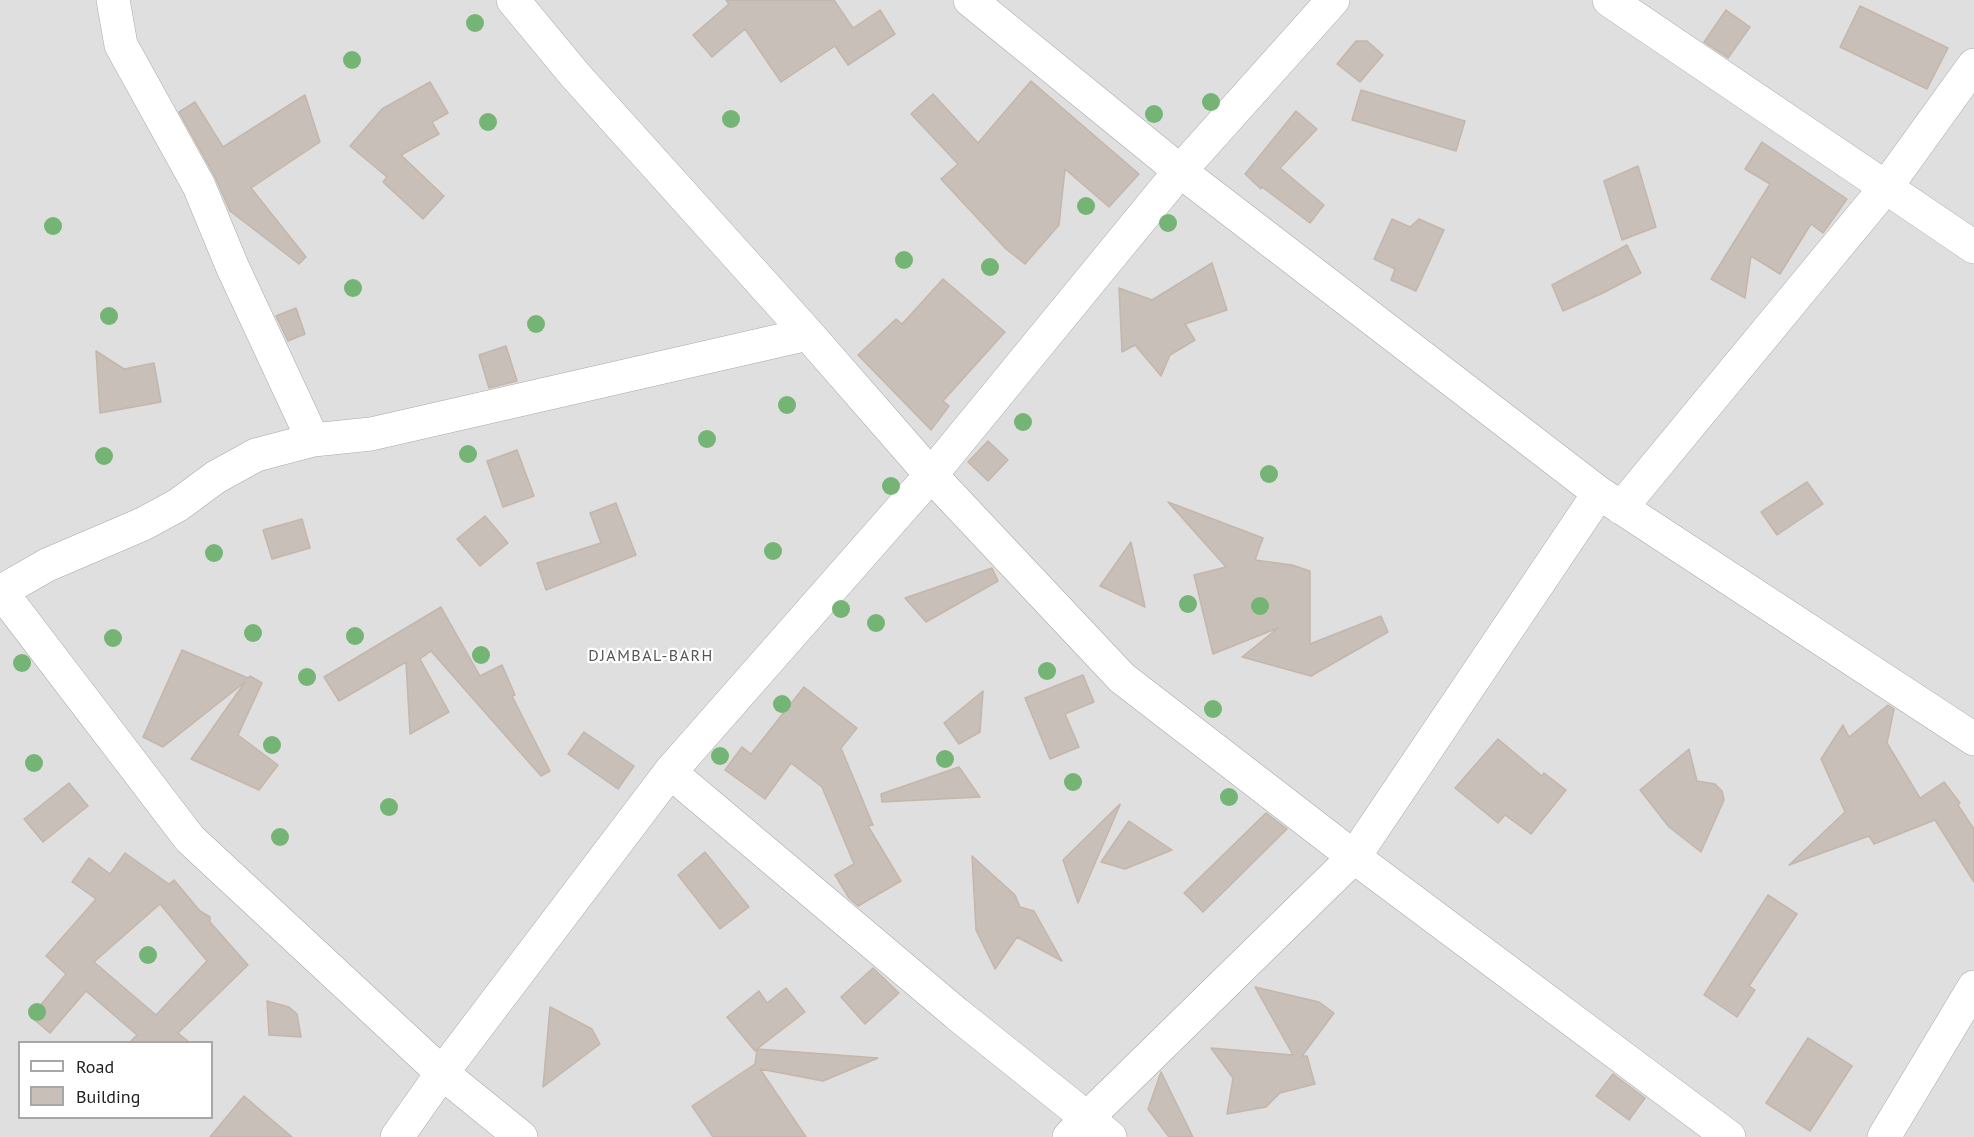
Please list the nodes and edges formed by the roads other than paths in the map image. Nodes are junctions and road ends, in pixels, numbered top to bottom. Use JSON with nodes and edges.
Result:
{"nodes":[{"id":1,"x":113,"y":0,"type":"edge"},
{"id":2,"x":513,"y":0,"type":"edge"},
{"id":3,"x":970,"y":0,"type":"edge"},
{"id":4,"x":1333,"y":0,"type":"edge"},
{"id":5,"x":1609,"y":0,"type":"edge"},
{"id":6,"x":1974,"y":65,"type":"edge"},
{"id":7,"x":1180,"y":171,"type":"junction"},
{"id":8,"x":1886,"y":187,"type":"junction"},
{"id":9,"x":1974,"y":247,"type":"edge"},
{"id":10,"x":808,"y":334,"type":"junction"},
{"id":11,"x":313,"y":440,"type":"junction"},
{"id":12,"x":931,"y":475,"type":"junction"},
{"id":13,"x":1610,"y":501,"type":"junction"},
{"id":14,"x":1,"y":592,"type":"edge"},
{"id":15,"x":1974,"y":740,"type":"edge"},
{"id":16,"x":670,"y":772,"type":"junction"},
{"id":17,"x":1354,"y":857,"type":"junction"},
{"id":18,"x":1974,"y":987,"type":"edge"},
{"id":19,"x":442,"y":1073,"type":"junction"},
{"id":20,"x":1089,"y":1131,"type":"edge"},
{"id":21,"x":397,"y":1137,"type":"edge"},
{"id":22,"x":521,"y":1137,"type":"edge"},
{"id":23,"x":1729,"y":1137,"type":"edge"},
{"id":24,"x":1884,"y":1137,"type":"edge"}],
"edges":[{"from":1,"to":11,"type":"street"},
{"from":2,"to":10,"type":"street"},
{"from":3,"to":7,"type":"street"},
{"from":4,"to":7,"type":"street"},
{"from":5,"to":8,"type":"street"},
{"from":6,"to":8,"type":"street"},
{"from":7,"to":12,"type":"street"},
{"from":7,"to":13,"type":"street"},
{"from":8,"to":9,"type":"street"},
{"from":8,"to":13,"type":"street"},
{"from":10,"to":11,"type":"street"},
{"from":10,"to":12,"type":"street"},
{"from":11,"to":14,"type":"street"},
{"from":12,"to":16,"type":"street"},
{"from":12,"to":17,"type":"street"},
{"from":13,"to":15,"type":"street"},
{"from":13,"to":17,"type":"street"},
{"from":14,"to":19,"type":"street"},
{"from":16,"to":19,"type":"street"},
{"from":16,"to":20,"type":"street"},
{"from":17,"to":20,"type":"street"},
{"from":17,"to":23,"type":"street"},
{"from":18,"to":24,"type":"street"},
{"from":19,"to":21,"type":"street"},
{"from":19,"to":22,"type":"street"}]}
